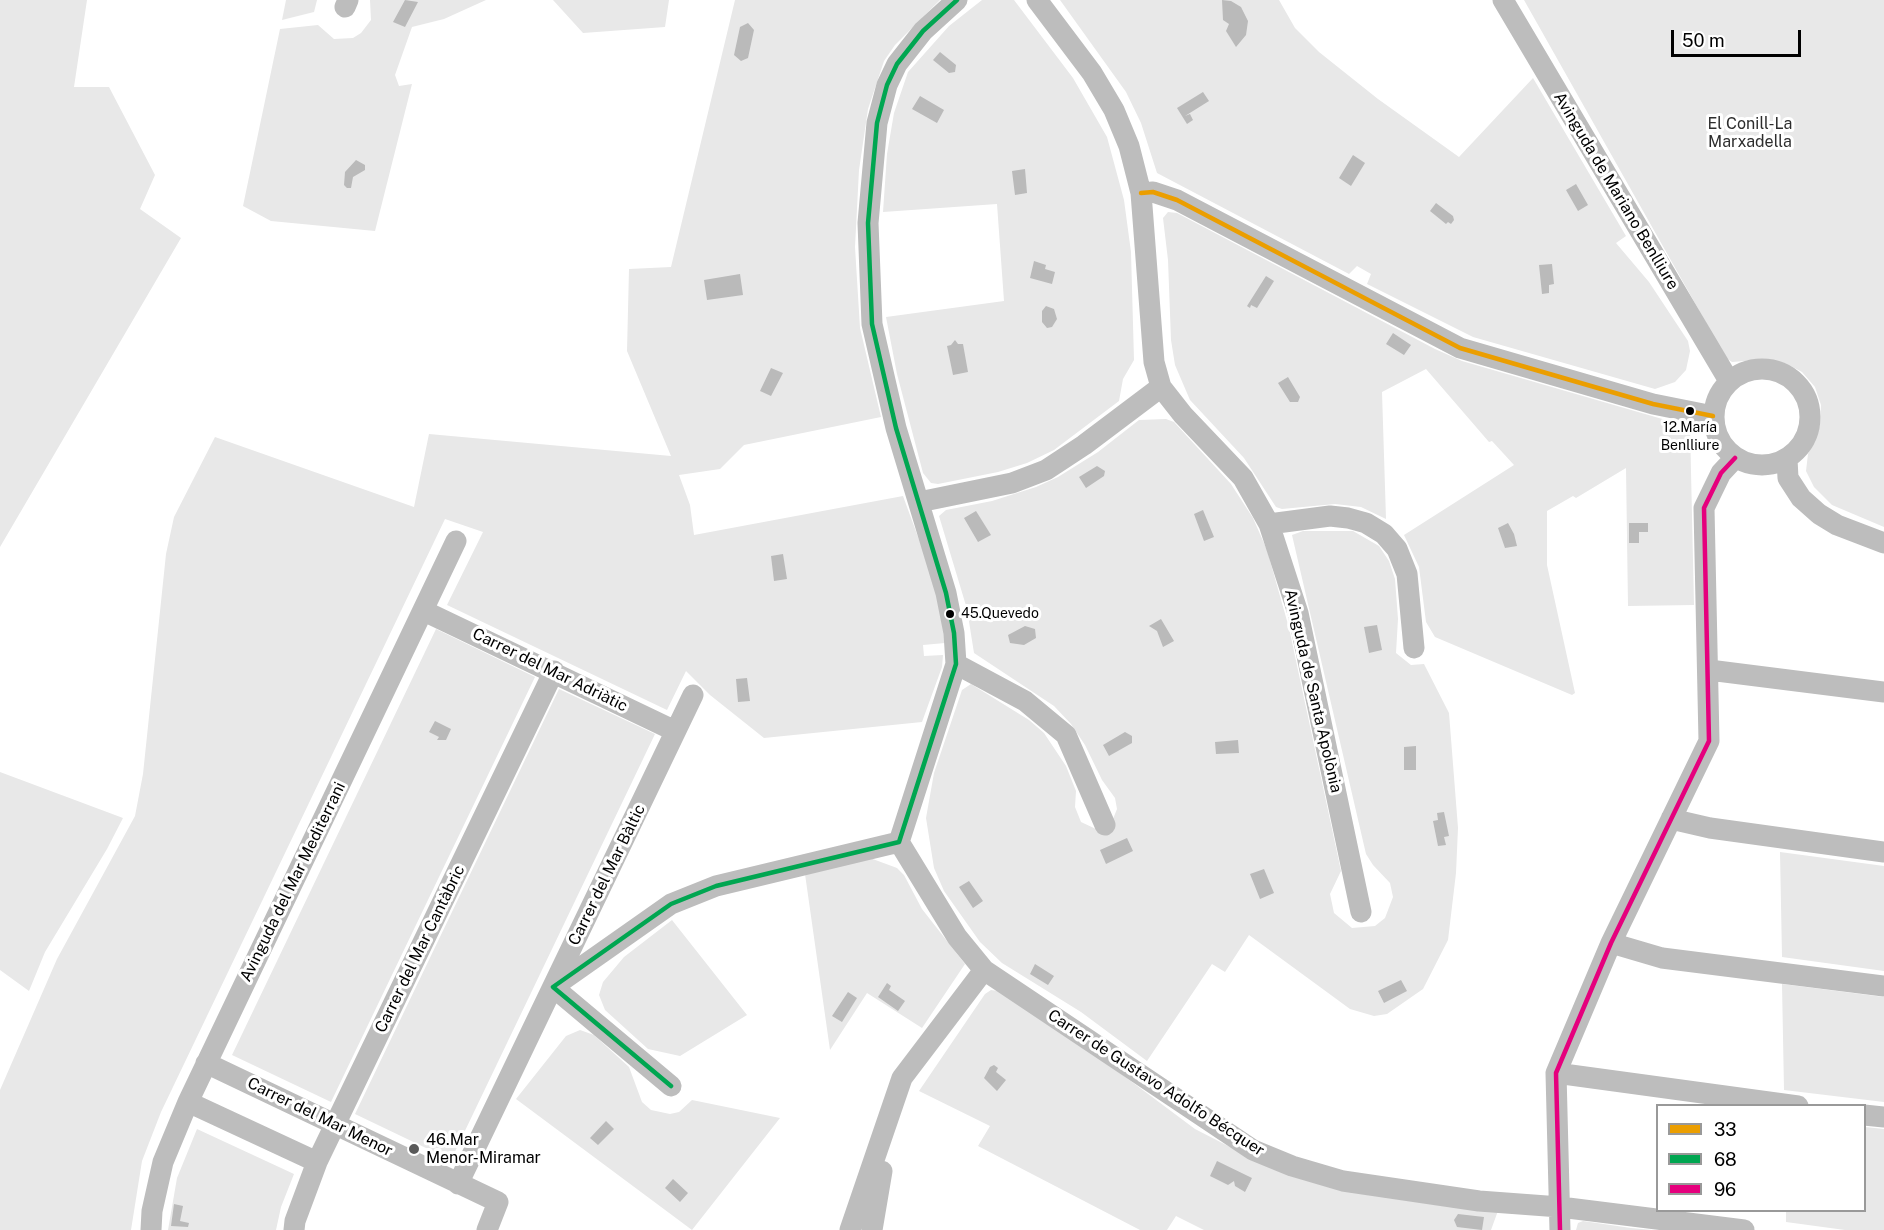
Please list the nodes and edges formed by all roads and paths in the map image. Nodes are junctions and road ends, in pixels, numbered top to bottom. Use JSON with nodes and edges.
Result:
{"nodes":[{"id":1,"x":957,"y":0,"type":"edge"},
{"id":2,"x":1037,"y":0,"type":"edge"},
{"id":3,"x":1503,"y":0,"type":"edge"},
{"id":4,"x":1141,"y":193,"type":"junction"},
{"id":5,"x":1729,"y":381,"type":"junction"},
{"id":6,"x":1161,"y":387,"type":"junction"},
{"id":7,"x":1713,"y":416,"type":"junction"},
{"id":8,"x":1735,"y":458,"type":"junction"},
{"id":9,"x":1787,"y":459,"type":"junction"},
{"id":10,"x":919,"y":502,"type":"junction"},
{"id":11,"x":1269,"y":524,"type":"junction"},
{"id":12,"x":456,"y":541,"type":"dead end"},
{"id":13,"x":1884,"y":543,"type":"edge"},
{"id":14,"x":424,"y":611,"type":"junction"},
{"id":15,"x":1414,"y":648,"type":"dead end"},
{"id":16,"x":956,"y":664,"type":"junction"},
{"id":17,"x":1709,"y":670,"type":"junction"},
{"id":18,"x":554,"y":671,"type":"junction"},
{"id":19,"x":1884,"y":692,"type":"edge"},
{"id":20,"x":693,"y":695,"type":"dead end"},
{"id":21,"x":675,"y":731,"type":"junction"},
{"id":22,"x":1671,"y":819,"type":"junction"},
{"id":23,"x":1105,"y":825,"type":"dead end"},
{"id":24,"x":899,"y":843,"type":"junction"},
{"id":25,"x":1884,"y":852,"type":"edge"},
{"id":26,"x":1361,"y":912,"type":"dead end"},
{"id":27,"x":1611,"y":942,"type":"junction"},
{"id":28,"x":984,"y":970,"type":"junction"},
{"id":29,"x":1884,"y":986,"type":"edge"},
{"id":30,"x":553,"y":987,"type":"junction"},
{"id":31,"x":206,"y":1063,"type":"junction"},
{"id":32,"x":1556,"y":1073,"type":"junction"},
{"id":33,"x":671,"y":1086,"type":"dead end"},
{"id":34,"x":188,"y":1102,"type":"junction"},
{"id":35,"x":1783,"y":1104,"type":"edge"},
{"id":36,"x":1866,"y":1114,"type":"edge"},
{"id":37,"x":892,"y":1115,"type":"junction"},
{"id":38,"x":1884,"y":1117,"type":"edge"},
{"id":39,"x":335,"y":1125,"type":"junction"},
{"id":40,"x":317,"y":1162,"type":"junction"},
{"id":41,"x":458,"y":1184,"type":"junction"},
{"id":42,"x":1560,"y":1207,"type":"junction"},
{"id":43,"x":1695,"y":1227,"type":"edge"},
{"id":44,"x":151,"y":1230,"type":"edge"},
{"id":45,"x":294,"y":1230,"type":"edge"},
{"id":46,"x":487,"y":1230,"type":"edge"},
{"id":47,"x":850,"y":1230,"type":"edge"},
{"id":48,"x":872,"y":1230,"type":"edge"},
{"id":49,"x":1560,"y":1230,"type":"edge"},
{"id":50,"x":1744,"y":1230,"type":"edge"}],
"edges":[{"from":1,"to":10,"type":"street"},
{"from":2,"to":4,"type":"street","name":"Avinguda de Santa Apolònia"},
{"from":3,"to":5,"type":"street","name":"Avinguda de Mariano Benlliure"},
{"from":4,"to":6,"type":"street","name":"Avinguda de Santa Apolònia"},
{"from":4,"to":7,"type":"street"},
{"from":5,"to":7,"type":"street"},
{"from":5,"to":9,"type":"street"},
{"from":6,"to":10,"type":"street"},
{"from":6,"to":11,"type":"street","name":"Avinguda de Santa Apolònia"},
{"from":7,"to":8,"type":"street"},
{"from":8,"to":9,"type":"street"},
{"from":8,"to":17,"type":"street"},
{"from":9,"to":13,"type":"street"},
{"from":10,"to":16,"type":"street"},
{"from":11,"to":15,"type":"street"},
{"from":11,"to":26,"type":"street","name":"Avinguda de Santa Apolònia"},
{"from":12,"to":14,"type":"street","name":"Avinguda del Mar Mediterrani"},
{"from":14,"to":18,"type":"street","name":"Carrer del Mar Adriàtic"},
{"from":14,"to":31,"type":"street","name":"Avinguda del Mar Mediterrani"},
{"from":16,"to":23,"type":"street"},
{"from":16,"to":24,"type":"street"},
{"from":17,"to":19,"type":"street"},
{"from":17,"to":22,"type":"street"},
{"from":18,"to":21,"type":"street","name":"Carrer del Mar Adriàtic"},
{"from":18,"to":39,"type":"street","name":"Carrer del Mar Cantàbric"},
{"from":20,"to":21,"type":"street","name":"Carrer del Mar Bàltic"},
{"from":21,"to":30,"type":"street","name":"Carrer del Mar Bàltic"},
{"from":22,"to":25,"type":"street"},
{"from":22,"to":27,"type":"street"},
{"from":24,"to":28,"type":"street","name":"Carrer de Gustavo Adolfo Bécquer"},
{"from":24,"to":30,"type":"street"},
{"from":27,"to":29,"type":"street"},
{"from":27,"to":32,"type":"street"},
{"from":28,"to":37,"type":"street"},
{"from":28,"to":42,"type":"street","name":"Carrer de Gustavo Adolfo Bécquer"},
{"from":30,"to":33,"type":"street"},
{"from":30,"to":41,"type":"street","name":"Carrer del Mar Bàltic"},
{"from":31,"to":34,"type":"street","name":"Avinguda del Mar Mediterrani"},
{"from":31,"to":39,"type":"street","name":"Carrer del Mar Menor"},
{"from":32,"to":35,"type":"street"},
{"from":32,"to":42,"type":"street"},
{"from":34,"to":40,"type":"street"},
{"from":34,"to":44,"type":"street","name":"Avinguda del Mar Mediterrani"},
{"from":36,"to":38,"type":"street"},
{"from":37,"to":47,"type":"street"},
{"from":37,"to":48,"type":"street"},
{"from":39,"to":40,"type":"street","name":"Carrer del Mar Cantàbric"},
{"from":39,"to":41,"type":"street","name":"Carrer del Mar Menor"},
{"from":40,"to":45,"type":"street","name":"Carrer del Mar Cantàbric"},
{"from":41,"to":46,"type":"street","name":"Carrer del Mar Menor"},
{"from":42,"to":43,"type":"street","name":"Carrer de Gustavo Adolfo Bécquer"},
{"from":42,"to":49,"type":"street"},
{"from":43,"to":50,"type":"street","name":"Carrer de Gustavo Adolfo Bécquer"}]}
